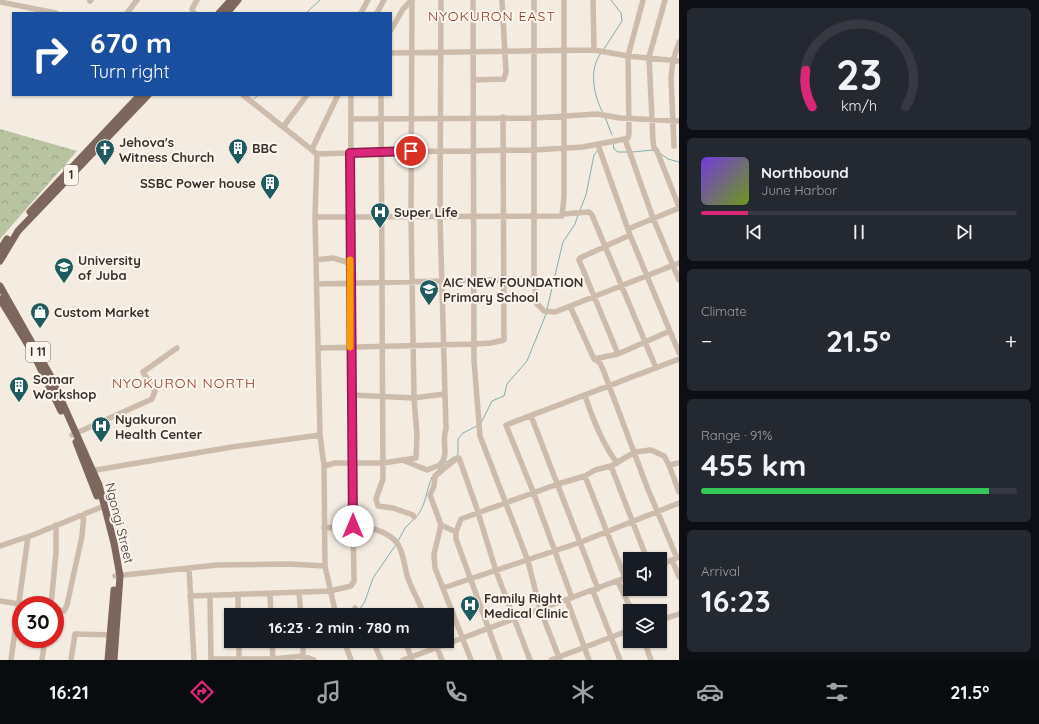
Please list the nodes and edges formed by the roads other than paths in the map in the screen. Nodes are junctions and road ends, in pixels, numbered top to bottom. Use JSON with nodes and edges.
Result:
{"nodes":[{"id":1,"x":137,"y":0,"type":"edge"},
{"id":2,"x":197,"y":0,"type":"edge"},
{"id":3,"x":232,"y":0,"type":"edge"},
{"id":4,"x":238,"y":0,"type":"edge"},
{"id":5,"x":368,"y":0,"type":"edge"},
{"id":6,"x":384,"y":0,"type":"edge"},
{"id":7,"x":412,"y":0,"type":"edge"},
{"id":8,"x":441,"y":0,"type":"edge"},
{"id":9,"x":473,"y":0,"type":"edge"},
{"id":10,"x":502,"y":0,"type":"edge"},
{"id":11,"x":534,"y":0,"type":"edge"},
{"id":12,"x":564,"y":0,"type":"edge"},
{"id":13,"x":593,"y":0,"type":"edge"},
{"id":14,"x":643,"y":0,"type":"edge"},
{"id":15,"x":665,"y":0,"type":"edge"},
{"id":16,"x":0,"y":2,"type":"edge"},
{"id":17,"x":51,"y":12,"type":"edge"},
{"id":18,"x":128,"y":12,"type":"edge"},
{"id":19,"x":194,"y":12,"type":"edge"},
{"id":20,"x":220,"y":12,"type":"edge"},
{"id":21,"x":228,"y":12,"type":"edge"},
{"id":22,"x":362,"y":12,"type":"edge"},
{"id":23,"x":378,"y":12,"type":"edge"},
{"id":24,"x":392,"y":28,"type":"edge"},
{"id":25,"x":679,"y":42,"type":"edge"},
{"id":26,"x":594,"y":50,"type":"junction"},
{"id":27,"x":534,"y":51,"type":"junction"},
{"id":28,"x":563,"y":51,"type":"junction"},
{"id":29,"x":474,"y":52,"type":"junction"},
{"id":30,"x":505,"y":52,"type":"junction"},
{"id":31,"x":392,"y":53,"type":"edge"},
{"id":32,"x":441,"y":53,"type":"junction"},
{"id":33,"x":411,"y":54,"type":"junction"},
{"id":34,"x":628,"y":56,"type":"junction"},
{"id":35,"x":649,"y":57,"type":"junction"},
{"id":36,"x":672,"y":60,"type":"junction"},
{"id":37,"x":679,"y":61,"type":"edge"},
{"id":38,"x":473,"y":80,"type":"junction"},
{"id":39,"x":139,"y":96,"type":"edge"},
{"id":40,"x":147,"y":96,"type":"edge"},
{"id":41,"x":244,"y":96,"type":"edge"},
{"id":42,"x":306,"y":96,"type":"edge"},
{"id":43,"x":338,"y":96,"type":"edge"},
{"id":44,"x":351,"y":96,"type":"edge"},
{"id":45,"x":381,"y":96,"type":"edge"},
{"id":46,"x":503,"y":117,"type":"junction"},
{"id":47,"x":380,"y":118,"type":"junction"},
{"id":48,"x":411,"y":118,"type":"junction"},
{"id":49,"x":441,"y":118,"type":"junction"},
{"id":50,"x":473,"y":118,"type":"junction"},
{"id":51,"x":534,"y":118,"type":"junction"},
{"id":52,"x":564,"y":118,"type":"junction"},
{"id":53,"x":351,"y":119,"type":"junction"},
{"id":54,"x":629,"y":119,"type":"junction"},
{"id":55,"x":651,"y":119,"type":"junction"},
{"id":56,"x":676,"y":121,"type":"edge"},
{"id":57,"x":283,"y":127,"type":"junction"},
{"id":58,"x":625,"y":139,"type":"junction"},
{"id":59,"x":598,"y":145,"type":"junction"},
{"id":60,"x":674,"y":146,"type":"dead end"},
{"id":61,"x":564,"y":148,"type":"junction"},
{"id":62,"x":312,"y":149,"type":"junction"},
{"id":63,"x":503,"y":149,"type":"junction"},
{"id":64,"x":440,"y":150,"type":"junction"},
{"id":65,"x":472,"y":150,"type":"junction"},
{"id":66,"x":534,"y":150,"type":"junction"},
{"id":67,"x":411,"y":151,"type":"junction"},
{"id":68,"x":380,"y":152,"type":"junction"},
{"id":69,"x":350,"y":153,"type":"junction"},
{"id":70,"x":317,"y":154,"type":"junction"},
{"id":71,"x":679,"y":207,"type":"edge"},
{"id":72,"x":563,"y":214,"type":"junction"},
{"id":73,"x":411,"y":216,"type":"junction"},
{"id":74,"x":534,"y":216,"type":"junction"},
{"id":75,"x":315,"y":217,"type":"junction"},
{"id":76,"x":350,"y":217,"type":"junction"},
{"id":77,"x":440,"y":217,"type":"junction"},
{"id":78,"x":473,"y":217,"type":"junction"},
{"id":79,"x":504,"y":217,"type":"junction"},
{"id":80,"x":381,"y":218,"type":"junction"},
{"id":81,"x":653,"y":218,"type":"junction"},
{"id":82,"x":628,"y":228,"type":"junction"},
{"id":83,"x":630,"y":235,"type":"junction"},
{"id":84,"x":606,"y":247,"type":"junction"},
{"id":85,"x":0,"y":250,"type":"edge"},
{"id":86,"x":316,"y":260,"type":"junction"},
{"id":87,"x":0,"y":261,"type":"edge"},
{"id":88,"x":350,"y":263,"type":"junction"},
{"id":89,"x":676,"y":264,"type":"edge"},
{"id":90,"x":647,"y":274,"type":"junction"},
{"id":91,"x":534,"y":279,"type":"junction"},
{"id":92,"x":473,"y":280,"type":"junction"},
{"id":93,"x":504,"y":280,"type":"junction"},
{"id":94,"x":679,"y":280,"type":"edge"},
{"id":95,"x":383,"y":281,"type":"junction"},
{"id":96,"x":412,"y":281,"type":"junction"},
{"id":97,"x":442,"y":281,"type":"junction"},
{"id":98,"x":350,"y":282,"type":"junction"},
{"id":99,"x":317,"y":284,"type":"junction"},
{"id":100,"x":620,"y":285,"type":"junction"},
{"id":101,"x":0,"y":286,"type":"edge"},
{"id":102,"x":594,"y":296,"type":"junction"},
{"id":103,"x":0,"y":299,"type":"edge"},
{"id":104,"x":570,"y":306,"type":"junction"},
{"id":105,"x":670,"y":331,"type":"junction"},
{"id":106,"x":646,"y":342,"type":"junction"},
{"id":107,"x":443,"y":344,"type":"junction"},
{"id":108,"x":474,"y":344,"type":"junction"},
{"id":109,"x":413,"y":345,"type":"junction"},
{"id":110,"x":350,"y":346,"type":"junction"},
{"id":111,"x":382,"y":346,"type":"junction"},
{"id":112,"x":177,"y":348,"type":"dead end"},
{"id":113,"x":319,"y":348,"type":"junction"},
{"id":114,"x":679,"y":353,"type":"edge"},
{"id":115,"x":618,"y":354,"type":"junction"},
{"id":116,"x":594,"y":359,"type":"junction"},
{"id":117,"x":679,"y":359,"type":"edge"},
{"id":118,"x":656,"y":368,"type":"junction"},
{"id":119,"x":610,"y":386,"type":"junction"},
{"id":120,"x":444,"y":394,"type":"junction"},
{"id":121,"x":352,"y":395,"type":"junction"},
{"id":122,"x":384,"y":396,"type":"junction"},
{"id":123,"x":585,"y":396,"type":"junction"},
{"id":124,"x":414,"y":398,"type":"junction"},
{"id":125,"x":531,"y":416,"type":"junction"},
{"id":126,"x":70,"y":422,"type":"junction"},
{"id":127,"x":74,"y":434,"type":"junction"},
{"id":128,"x":320,"y":435,"type":"junction"},
{"id":129,"x":634,"y":453,"type":"junction"},
{"id":130,"x":405,"y":461,"type":"junction"},
{"id":131,"x":352,"y":463,"type":"junction"},
{"id":132,"x":382,"y":463,"type":"junction"},
{"id":133,"x":679,"y":463,"type":"edge"},
{"id":134,"x":614,"y":465,"type":"junction"},
{"id":135,"x":669,"y":465,"type":"junction"},
{"id":136,"x":324,"y":466,"type":"junction"},
{"id":137,"x":90,"y":471,"type":"junction"},
{"id":138,"x":585,"y":476,"type":"junction"},
{"id":139,"x":558,"y":484,"type":"junction"},
{"id":140,"x":679,"y":492,"type":"edge"},
{"id":141,"x":534,"y":494,"type":"junction"},
{"id":142,"x":679,"y":503,"type":"edge"},
{"id":143,"x":506,"y":504,"type":"junction"},
{"id":144,"x":102,"y":507,"type":"junction"},
{"id":145,"x":656,"y":512,"type":"junction"},
{"id":146,"x":478,"y":513,"type":"junction"},
{"id":147,"x":84,"y":514,"type":"junction"},
{"id":148,"x":414,"y":517,"type":"dead end"},
{"id":149,"x":632,"y":521,"type":"junction"},
{"id":150,"x":56,"y":525,"type":"junction"},
{"id":151,"x":441,"y":525,"type":"junction"},
{"id":152,"x":353,"y":526,"type":"junction"},
{"id":153,"x":324,"y":528,"type":"junction"},
{"id":154,"x":456,"y":532,"type":"junction"},
{"id":155,"x":607,"y":532,"type":"junction"},
{"id":156,"x":28,"y":537,"type":"junction"},
{"id":157,"x":581,"y":542,"type":"junction"},
{"id":158,"x":0,"y":546,"type":"edge"},
{"id":159,"x":554,"y":550,"type":"junction"},
{"id":160,"x":644,"y":552,"type":"edge"},
{"id":161,"x":676,"y":558,"type":"edge"},
{"id":162,"x":528,"y":561,"type":"junction"},
{"id":163,"x":325,"y":566,"type":"junction"},
{"id":164,"x":623,"y":566,"type":"edge"},
{"id":165,"x":189,"y":568,"type":"junction"},
{"id":166,"x":496,"y":572,"type":"junction"},
{"id":167,"x":118,"y":576,"type":"junction"},
{"id":168,"x":679,"y":577,"type":"edge"},
{"id":169,"x":471,"y":579,"type":"junction"},
{"id":170,"x":623,"y":580,"type":"edge"},
{"id":171,"x":618,"y":582,"type":"junction"},
{"id":172,"x":443,"y":588,"type":"junction"},
{"id":173,"x":595,"y":590,"type":"junction"},
{"id":174,"x":330,"y":591,"type":"junction"},
{"id":175,"x":299,"y":592,"type":"junction"},
{"id":176,"x":270,"y":594,"type":"junction"},
{"id":177,"x":19,"y":596,"type":"edge"},
{"id":178,"x":52,"y":596,"type":"edge"},
{"id":179,"x":190,"y":596,"type":"junction"},
{"id":180,"x":210,"y":596,"type":"junction"},
{"id":181,"x":238,"y":596,"type":"junction"},
{"id":182,"x":570,"y":599,"type":"junction"},
{"id":183,"x":0,"y":601,"type":"edge"},
{"id":184,"x":12,"y":603,"type":"edge"},
{"id":185,"x":629,"y":604,"type":"edge"},
{"id":186,"x":238,"y":608,"type":"edge"},
{"id":187,"x":271,"y":608,"type":"edge"},
{"id":188,"x":300,"y":608,"type":"edge"},
{"id":189,"x":334,"y":608,"type":"edge"},
{"id":190,"x":421,"y":608,"type":"edge"},
{"id":191,"x":540,"y":609,"type":"junction"},
{"id":192,"x":64,"y":611,"type":"edge"},
{"id":193,"x":679,"y":614,"type":"edge"},
{"id":194,"x":514,"y":618,"type":"junction"},
{"id":195,"x":667,"y":618,"type":"edge"},
{"id":196,"x":488,"y":627,"type":"junction"},
{"id":197,"x":623,"y":633,"type":"edge"},
{"id":198,"x":114,"y":634,"type":"junction"},
{"id":199,"x":462,"y":637,"type":"junction"},
{"id":200,"x":611,"y":637,"type":"junction"},
{"id":201,"x":454,"y":641,"type":"edge"},
{"id":202,"x":12,"y":648,"type":"edge"},
{"id":203,"x":44,"y":648,"type":"edge"},
{"id":204,"x":239,"y":648,"type":"edge"},
{"id":205,"x":272,"y":648,"type":"edge"},
{"id":206,"x":302,"y":648,"type":"edge"},
{"id":207,"x":347,"y":648,"type":"edge"},
{"id":208,"x":376,"y":648,"type":"edge"},
{"id":209,"x":407,"y":648,"type":"edge"},
{"id":210,"x":437,"y":648,"type":"joint"},
{"id":211,"x":585,"y":648,"type":"junction"},
{"id":212,"x":647,"y":648,"type":"edge"},
{"id":213,"x":303,"y":658,"type":"edge"},
{"id":214,"x":211,"y":659,"type":"edge"},
{"id":215,"x":239,"y":659,"type":"edge"},
{"id":216,"x":273,"y":659,"type":"edge"},
{"id":217,"x":411,"y":659,"type":"edge"},
{"id":218,"x":559,"y":659,"type":"edge"},
{"id":219,"x":11,"y":660,"type":"edge"},
{"id":220,"x":42,"y":660,"type":"edge"},
{"id":221,"x":71,"y":660,"type":"edge"},
{"id":222,"x":108,"y":660,"type":"edge"},
{"id":223,"x":114,"y":660,"type":"edge"},
{"id":224,"x":194,"y":660,"type":"edge"},
{"id":225,"x":314,"y":660,"type":"edge"},
{"id":226,"x":351,"y":660,"type":"edge"},
{"id":227,"x":381,"y":660,"type":"edge"},
{"id":228,"x":403,"y":660,"type":"edge"},
{"id":229,"x":442,"y":660,"type":"edge"},
{"id":230,"x":471,"y":660,"type":"edge"},
{"id":231,"x":500,"y":660,"type":"edge"},
{"id":232,"x":530,"y":660,"type":"edge"},
{"id":233,"x":551,"y":660,"type":"edge"},
{"id":234,"x":589,"y":660,"type":"edge"},
{"id":235,"x":620,"y":660,"type":"edge"},
{"id":236,"x":651,"y":660,"type":"edge"}],
"edges":[{"from":1,"to":18,"type":"street"},
{"from":2,"to":19,"type":"street"},
{"from":3,"to":20,"type":"main road"},
{"from":4,"to":21,"type":"main road"},
{"from":5,"to":22,"type":"street"},
{"from":6,"to":23,"type":"street"},
{"from":7,"to":24,"type":"street"},
{"from":7,"to":33,"type":"street"},
{"from":8,"to":32,"type":"street"},
{"from":9,"to":29,"type":"street"},
{"from":10,"to":30,"type":"street"},
{"from":11,"to":27,"type":"street"},
{"from":12,"to":28,"type":"street"},
{"from":13,"to":26,"type":"street"},
{"from":14,"to":34,"type":"street"},
{"from":15,"to":35,"type":"street"},
{"from":16,"to":17,"type":"street"},
{"from":25,"to":36,"type":"street"},
{"from":26,"to":28,"type":"street"},
{"from":26,"to":34,"type":"street"},
{"from":27,"to":28,"type":"street"},
{"from":27,"to":30,"type":"street"},
{"from":27,"to":51,"type":"street"},
{"from":28,"to":52,"type":"street"},
{"from":29,"to":30,"type":"street"},
{"from":29,"to":32,"type":"street"},
{"from":29,"to":38,"type":"street"},
{"from":30,"to":38,"type":"street"},
{"from":31,"to":33,"type":"street"},
{"from":32,"to":33,"type":"street"},
{"from":32,"to":49,"type":"street"},
{"from":33,"to":48,"type":"street"},
{"from":34,"to":35,"type":"street"},
{"from":34,"to":54,"type":"street"},
{"from":35,"to":36,"type":"street"},
{"from":35,"to":55,"type":"street"},
{"from":36,"to":37,"type":"street"},
{"from":36,"to":56,"type":"street"},
{"from":38,"to":50,"type":"street"},
{"from":39,"to":85,"type":"main road","number":"1"},
{"from":40,"to":87,"type":"main road","number":"1"},
{"from":41,"to":57,"type":"street"},
{"from":42,"to":57,"type":"street"},
{"from":43,"to":62,"type":"street"},
{"from":44,"to":53,"type":"street"},
{"from":45,"to":47,"type":"street"},
{"from":46,"to":50,"type":"street"},
{"from":46,"to":51,"type":"street"},
{"from":46,"to":63,"type":"street"},
{"from":47,"to":48,"type":"street"},
{"from":47,"to":53,"type":"street"},
{"from":47,"to":68,"type":"street"},
{"from":48,"to":49,"type":"street"},
{"from":48,"to":67,"type":"street"},
{"from":49,"to":50,"type":"street"},
{"from":49,"to":64,"type":"street"},
{"from":50,"to":65,"type":"street"},
{"from":51,"to":52,"type":"street"},
{"from":51,"to":66,"type":"street"},
{"from":52,"to":54,"type":"street"},
{"from":52,"to":61,"type":"street"},
{"from":53,"to":69,"type":"street"},
{"from":54,"to":55,"type":"street"},
{"from":54,"to":58,"type":"street"},
{"from":55,"to":56,"type":"street"},
{"from":55,"to":71,"type":"street"},
{"from":56,"to":60,"type":"street"},
{"from":57,"to":62,"type":"street"},
{"from":58,"to":59,"type":"street"},
{"from":58,"to":81,"type":"street"},
{"from":59,"to":61,"type":"street"},
{"from":59,"to":82,"type":"street"},
{"from":61,"to":66,"type":"street"},
{"from":61,"to":72,"type":"street"},
{"from":62,"to":70,"type":"street"},
{"from":63,"to":65,"type":"street"},
{"from":63,"to":66,"type":"street"},
{"from":63,"to":79,"type":"street"},
{"from":64,"to":65,"type":"street"},
{"from":64,"to":67,"type":"street"},
{"from":64,"to":77,"type":"street"},
{"from":65,"to":78,"type":"street"},
{"from":66,"to":74,"type":"street"},
{"from":67,"to":68,"type":"street"},
{"from":67,"to":73,"type":"street"},
{"from":68,"to":69,"type":"street"},
{"from":68,"to":80,"type":"street"},
{"from":69,"to":70,"type":"street"},
{"from":69,"to":76,"type":"street"},
{"from":70,"to":75,"type":"street"},
{"from":71,"to":81,"type":"street"},
{"from":72,"to":74,"type":"street"},
{"from":72,"to":84,"type":"street"},
{"from":73,"to":77,"type":"street"},
{"from":73,"to":80,"type":"street"},
{"from":73,"to":96,"type":"street"},
{"from":74,"to":79,"type":"street"},
{"from":74,"to":91,"type":"street"},
{"from":75,"to":76,"type":"street"},
{"from":75,"to":86,"type":"street"},
{"from":76,"to":80,"type":"street"},
{"from":76,"to":88,"type":"street"},
{"from":77,"to":78,"type":"street"},
{"from":77,"to":97,"type":"street"},
{"from":78,"to":79,"type":"street"},
{"from":78,"to":92,"type":"street"},
{"from":79,"to":93,"type":"street"},
{"from":80,"to":95,"type":"street"},
{"from":81,"to":82,"type":"street"},
{"from":81,"to":89,"type":"street"},
{"from":82,"to":83,"type":"street"},
{"from":83,"to":84,"type":"street"},
{"from":83,"to":90,"type":"street"},
{"from":84,"to":100,"type":"street"},
{"from":84,"to":102,"type":"street"},
{"from":86,"to":88,"type":"street"},
{"from":86,"to":99,"type":"street"},
{"from":88,"to":98,"type":"street"},
{"from":89,"to":90,"type":"street"},
{"from":89,"to":94,"type":"street"},
{"from":90,"to":100,"type":"street"},
{"from":90,"to":105,"type":"street"},
{"from":91,"to":93,"type":"street"},
{"from":91,"to":104,"type":"street"},
{"from":92,"to":93,"type":"street"},
{"from":92,"to":97,"type":"street"},
{"from":92,"to":108,"type":"street"},
{"from":93,"to":108,"type":"street"},
{"from":95,"to":96,"type":"street"},
{"from":95,"to":98,"type":"street"},
{"from":95,"to":111,"type":"street"},
{"from":96,"to":97,"type":"street"},
{"from":96,"to":109,"type":"street"},
{"from":97,"to":107,"type":"street"},
{"from":98,"to":99,"type":"street"},
{"from":98,"to":110,"type":"street"},
{"from":99,"to":113,"type":"street"},
{"from":100,"to":102,"type":"street"},
{"from":100,"to":106,"type":"street"},
{"from":101,"to":126,"type":"main road","number":"I 11"},
{"from":102,"to":104,"type":"street"},
{"from":102,"to":115,"type":"street"},
{"from":103,"to":126,"type":"main road","number":"I 11"},
{"from":104,"to":116,"type":"street"},
{"from":105,"to":106,"type":"street"},
{"from":105,"to":114,"type":"street"},
{"from":106,"to":115,"type":"street"},
{"from":106,"to":118,"type":"street"},
{"from":107,"to":108,"type":"street"},
{"from":107,"to":109,"type":"street"},
{"from":107,"to":120,"type":"street"},
{"from":108,"to":143,"type":"street"},
{"from":109,"to":111,"type":"street"},
{"from":109,"to":124,"type":"street"},
{"from":110,"to":111,"type":"street"},
{"from":110,"to":113,"type":"street"},
{"from":110,"to":121,"type":"street"},
{"from":111,"to":122,"type":"street"},
{"from":112,"to":127,"type":"street"},
{"from":113,"to":128,"type":"street"},
{"from":115,"to":116,"type":"street"},
{"from":116,"to":119,"type":"street"},
{"from":117,"to":118,"type":"street"},
{"from":118,"to":119,"type":"street"},
{"from":119,"to":123,"type":"street"},
{"from":119,"to":129,"type":"street"},
{"from":120,"to":124,"type":"street"},
{"from":120,"to":130,"type":"street"},
{"from":121,"to":122,"type":"street"},
{"from":121,"to":131,"type":"street"},
{"from":122,"to":124,"type":"street"},
{"from":122,"to":132,"type":"street"},
{"from":123,"to":125,"type":"street"},
{"from":123,"to":134,"type":"street"},
{"from":124,"to":130,"type":"street"},
{"from":125,"to":139,"type":"street"},
{"from":125,"to":141,"type":"street"},
{"from":126,"to":127,"type":"main road","name":"Ngongi Street"},
{"from":127,"to":137,"type":"main road","name":"Ngongi Street"},
{"from":128,"to":136,"type":"street"},
{"from":128,"to":137,"type":"street"},
{"from":129,"to":134,"type":"street"},
{"from":129,"to":135,"type":"street"},
{"from":129,"to":145,"type":"street"},
{"from":130,"to":132,"type":"street"},
{"from":131,"to":132,"type":"street"},
{"from":131,"to":136,"type":"street"},
{"from":131,"to":152,"type":"street"},
{"from":132,"to":148,"type":"street"},
{"from":133,"to":135,"type":"street"},
{"from":134,"to":138,"type":"street"},
{"from":134,"to":149,"type":"street"},
{"from":135,"to":140,"type":"street"},
{"from":136,"to":153,"type":"street"},
{"from":137,"to":144,"type":"main road","name":"Ngongi Street"},
{"from":138,"to":139,"type":"street"},
{"from":138,"to":155,"type":"street"},
{"from":139,"to":141,"type":"street"},
{"from":139,"to":157,"type":"street"},
{"from":141,"to":143,"type":"street"},
{"from":141,"to":159,"type":"street"},
{"from":142,"to":145,"type":"street"},
{"from":143,"to":146,"type":"street"},
{"from":143,"to":162,"type":"street"},
{"from":144,"to":147,"type":"street"},
{"from":144,"to":167,"type":"main road","name":"Ngongi Street"},
{"from":145,"to":149,"type":"street"},
{"from":145,"to":161,"type":"street"},
{"from":146,"to":151,"type":"street"},
{"from":146,"to":154,"type":"street"},
{"from":146,"to":166,"type":"street"},
{"from":147,"to":150,"type":"street"},
{"from":147,"to":192,"type":"street"},
{"from":149,"to":155,"type":"street"},
{"from":149,"to":160,"type":"street"},
{"from":150,"to":156,"type":"street"},
{"from":150,"to":178,"type":"street"},
{"from":151,"to":154,"type":"street"},
{"from":151,"to":172,"type":"street"},
{"from":152,"to":153,"type":"street"},
{"from":152,"to":174,"type":"street"},
{"from":152,"to":190,"type":"street"},
{"from":153,"to":163,"type":"street"},
{"from":154,"to":169,"type":"street"},
{"from":155,"to":157,"type":"street"},
{"from":155,"to":164,"type":"street"},
{"from":156,"to":158,"type":"street"},
{"from":156,"to":177,"type":"street"},
{"from":157,"to":159,"type":"street"},
{"from":157,"to":173,"type":"street"},
{"from":159,"to":162,"type":"street"},
{"from":159,"to":182,"type":"street"},
{"from":161,"to":168,"type":"street"},
{"from":162,"to":166,"type":"street"},
{"from":162,"to":191,"type":"street"},
{"from":163,"to":165,"type":"street"},
{"from":163,"to":174,"type":"street"},
{"from":165,"to":167,"type":"street"},
{"from":165,"to":179,"type":"street"},
{"from":166,"to":169,"type":"street"},
{"from":166,"to":194,"type":"street"},
{"from":167,"to":198,"type":"main road","name":"Ngongi Street"},
{"from":169,"to":172,"type":"street"},
{"from":169,"to":196,"type":"street"},
{"from":170,"to":171,"type":"street"},
{"from":171,"to":173,"type":"street"},
{"from":171,"to":185,"type":"street"},
{"from":172,"to":199,"type":"street"},
{"from":173,"to":182,"type":"street"},
{"from":173,"to":200,"type":"street"},
{"from":174,"to":175,"type":"street"},
{"from":174,"to":189,"type":"street"},
{"from":175,"to":176,"type":"street"},
{"from":175,"to":188,"type":"street"},
{"from":176,"to":181,"type":"street"},
{"from":176,"to":187,"type":"street"},
{"from":179,"to":180,"type":"street"},
{"from":179,"to":224,"type":"street"},
{"from":180,"to":181,"type":"street"},
{"from":180,"to":214,"type":"street"},
{"from":181,"to":186,"type":"street"},
{"from":182,"to":191,"type":"street"},
{"from":182,"to":211,"type":"street"},
{"from":183,"to":184,"type":"street"},
{"from":191,"to":194,"type":"street"},
{"from":191,"to":218,"type":"street"},
{"from":193,"to":195,"type":"street"},
{"from":194,"to":196,"type":"street"},
{"from":194,"to":232,"type":"street"},
{"from":196,"to":199,"type":"street"},
{"from":196,"to":231,"type":"street"},
{"from":197,"to":200,"type":"street"},
{"from":198,"to":221,"type":"street"},
{"from":198,"to":222,"type":"main road","name":"Ngongi Street"},
{"from":198,"to":223,"type":"main road","name":"Ngongi Street"},
{"from":199,"to":201,"type":"street"},
{"from":199,"to":230,"type":"street"},
{"from":200,"to":211,"type":"street"},
{"from":200,"to":235,"type":"street"},
{"from":202,"to":219,"type":"street"},
{"from":203,"to":220,"type":"street"},
{"from":204,"to":215,"type":"street"},
{"from":205,"to":216,"type":"street"},
{"from":206,"to":213,"type":"street"},
{"from":207,"to":226,"type":"street"},
{"from":208,"to":227,"type":"street"},
{"from":209,"to":217,"type":"street"},
{"from":210,"to":217,"type":"street"},
{"from":210,"to":229,"type":"street"},
{"from":211,"to":218,"type":"street"},
{"from":211,"to":234,"type":"street"},
{"from":212,"to":236,"type":"street"},
{"from":213,"to":216,"type":"street"},
{"from":213,"to":225,"type":"street"},
{"from":214,"to":215,"type":"street"},
{"from":215,"to":216,"type":"street"},
{"from":217,"to":228,"type":"street"},
{"from":218,"to":233,"type":"street"}]}
